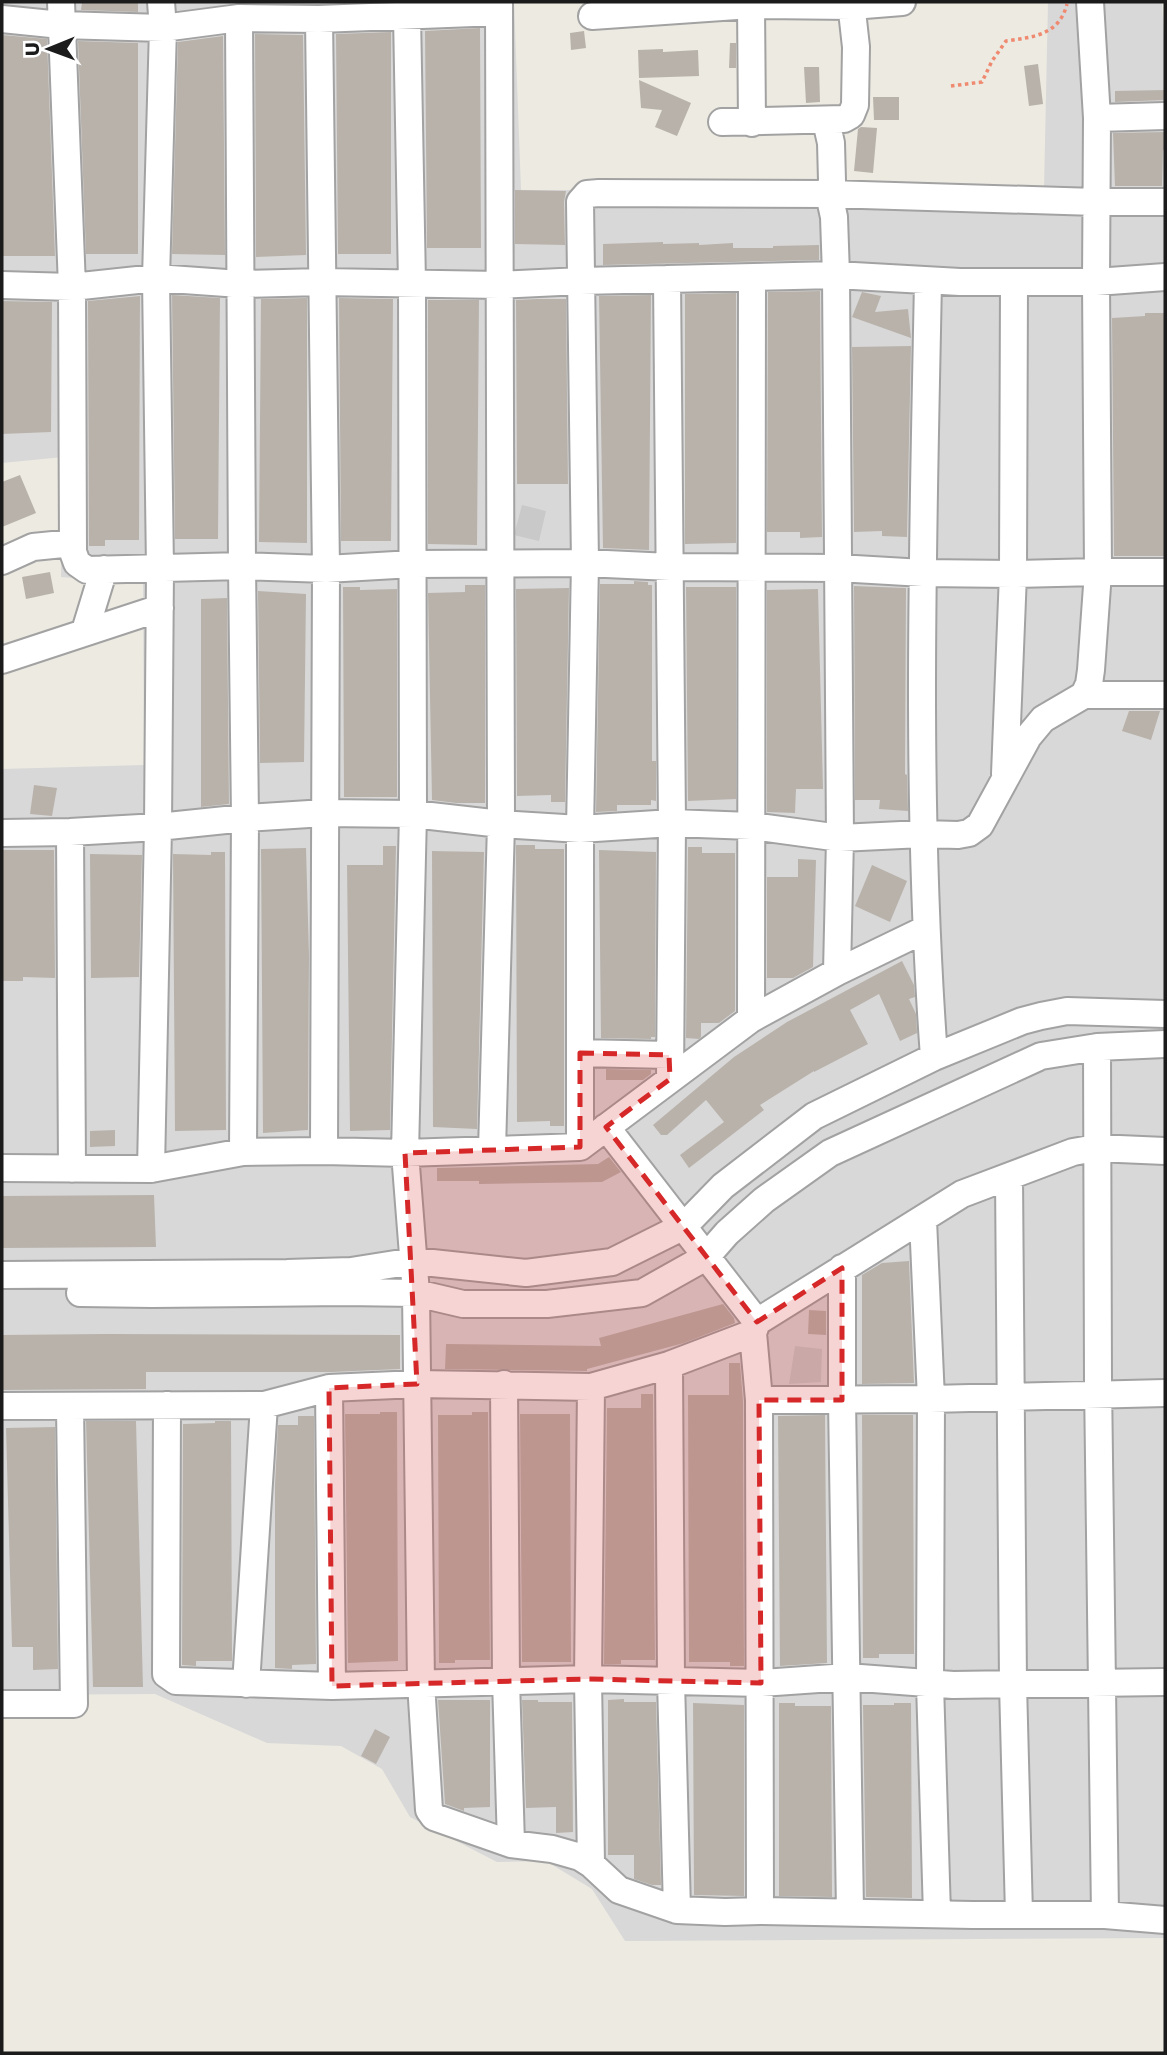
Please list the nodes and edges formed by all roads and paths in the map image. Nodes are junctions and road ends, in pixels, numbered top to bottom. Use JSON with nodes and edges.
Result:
{"nodes":[{"id":1,"x":161,"y":2,"type":"edge"},
{"id":2,"x":902,"y":2,"type":"edge"},
{"id":3,"x":1068,"y":2,"type":"edge"},
{"id":4,"x":1090,"y":2,"type":"edge"},
{"id":5,"x":762,"y":4,"type":"edge"},
{"id":6,"x":852,"y":4,"type":"edge"},
{"id":7,"x":499,"y":7,"type":"edge"},
{"id":8,"x":602,"y":11,"type":"edge"},
{"id":9,"x":61,"y":13,"type":"edge"},
{"id":10,"x":407,"y":15,"type":"junction"},
{"id":11,"x":239,"y":18,"type":"junction"},
{"id":12,"x":2,"y":19,"type":"edge"},
{"id":13,"x":319,"y":19,"type":"junction"},
{"id":14,"x":163,"y":28,"type":"junction"},
{"id":15,"x":951,"y":86,"type":"dead end"},
{"id":16,"x":1165,"y":116,"type":"edge"},
{"id":17,"x":1097,"y":118,"type":"junction"},
{"id":18,"x":826,"y":121,"type":"junction"},
{"id":19,"x":722,"y":122,"type":"dead end"},
{"id":20,"x":752,"y":123,"type":"junction"},
{"id":21,"x":829,"y":194,"type":"junction"},
{"id":22,"x":1096,"y":202,"type":"junction"},
{"id":23,"x":1165,"y":202,"type":"edge"},
{"id":24,"x":836,"y":275,"type":"junction"},
{"id":25,"x":1165,"y":277,"type":"edge"},
{"id":26,"x":156,"y":278,"type":"junction"},
{"id":27,"x":752,"y":278,"type":"junction"},
{"id":28,"x":667,"y":279,"type":"junction"},
{"id":29,"x":581,"y":281,"type":"junction"},
{"id":30,"x":928,"y":281,"type":"junction"},
{"id":31,"x":322,"y":282,"type":"junction"},
{"id":32,"x":1014,"y":282,"type":"junction"},
{"id":33,"x":1096,"y":282,"type":"junction"},
{"id":34,"x":240,"y":284,"type":"junction"},
{"id":35,"x":412,"y":284,"type":"junction"},
{"id":36,"x":2,"y":285,"type":"edge"},
{"id":37,"x":499,"y":285,"type":"junction"},
{"id":38,"x":72,"y":287,"type":"junction"},
{"id":39,"x":73,"y":543,"type":"junction"},
{"id":40,"x":2,"y":561,"type":"edge"},
{"id":41,"x":585,"y":563,"type":"junction"},
{"id":42,"x":414,"y":564,"type":"junction"},
{"id":43,"x":500,"y":564,"type":"junction"},
{"id":44,"x":242,"y":566,"type":"junction"},
{"id":45,"x":670,"y":567,"type":"junction"},
{"id":46,"x":751,"y":567,"type":"junction"},
{"id":47,"x":838,"y":568,"type":"junction"},
{"id":48,"x":104,"y":569,"type":"junction"},
{"id":49,"x":160,"y":569,"type":"junction"},
{"id":50,"x":326,"y":569,"type":"junction"},
{"id":51,"x":1098,"y":572,"type":"junction"},
{"id":52,"x":1165,"y":572,"type":"edge"},
{"id":53,"x":923,"y":573,"type":"junction"},
{"id":54,"x":1013,"y":574,"type":"junction"},
{"id":55,"x":160,"y":608,"type":"junction"},
{"id":56,"x":85,"y":631,"type":"junction"},
{"id":57,"x":2,"y":660,"type":"edge"},
{"id":58,"x":1084,"y":695,"type":"junction"},
{"id":59,"x":1165,"y":695,"type":"edge"},
{"id":60,"x":1005,"y":778,"type":"junction"},
{"id":61,"x":325,"y":813,"type":"junction"},
{"id":62,"x":413,"y":814,"type":"junction"},
{"id":63,"x":245,"y":818,"type":"junction"},
{"id":64,"x":501,"y":824,"type":"junction"},
{"id":65,"x":672,"y":824,"type":"junction"},
{"id":66,"x":751,"y":826,"type":"junction"},
{"id":67,"x":158,"y":827,"type":"junction"},
{"id":68,"x":580,"y":829,"type":"junction"},
{"id":69,"x":70,"y":832,"type":"junction"},
{"id":70,"x":2,"y":833,"type":"edge"},
{"id":71,"x":922,"y":834,"type":"junction"},
{"id":72,"x":841,"y":838,"type":"junction"},
{"id":73,"x":926,"y":929,"type":"junction"},
{"id":74,"x":837,"y":972,"type":"junction"},
{"id":75,"x":1165,"y":1014,"type":"edge"},
{"id":76,"x":751,"y":1019,"type":"junction"},
{"id":77,"x":1165,"y":1044,"type":"edge"},
{"id":78,"x":1097,"y":1047,"type":"junction"},
{"id":79,"x":580,"y":1053,"type":"junction"},
{"id":80,"x":934,"y":1057,"type":"junction"},
{"id":81,"x":669,"y":1067,"type":"junction"},
{"id":82,"x":606,"y":1127,"type":"junction"},
{"id":83,"x":580,"y":1147,"type":"junction"},
{"id":84,"x":1096,"y":1148,"type":"junction"},
{"id":85,"x":492,"y":1150,"type":"junction"},
{"id":86,"x":324,"y":1151,"type":"junction"},
{"id":87,"x":1165,"y":1151,"type":"edge"},
{"id":88,"x":243,"y":1152,"type":"junction"},
{"id":89,"x":405,"y":1153,"type":"junction"},
{"id":90,"x":2,"y":1168,"type":"edge"},
{"id":91,"x":72,"y":1169,"type":"junction"},
{"id":92,"x":151,"y":1169,"type":"junction"},
{"id":93,"x":1009,"y":1177,"type":"junction"},
{"id":94,"x":923,"y":1220,"type":"junction"},
{"id":95,"x":684,"y":1226,"type":"junction"},
{"id":96,"x":706,"y":1256,"type":"junction"},
{"id":97,"x":414,"y":1261,"type":"junction"},
{"id":98,"x":842,"y":1268,"type":"junction"},
{"id":99,"x":2,"y":1275,"type":"edge"},
{"id":100,"x":2,"y":1293,"type":"edge"},
{"id":101,"x":416,"y":1293,"type":"junction"},
{"id":102,"x":755,"y":1328,"type":"junction"},
{"id":103,"x":669,"y":1365,"type":"junction"},
{"id":104,"x":417,"y":1384,"type":"junction"},
{"id":105,"x":504,"y":1384,"type":"junction"},
{"id":106,"x":591,"y":1387,"type":"junction"},
{"id":107,"x":329,"y":1388,"type":"junction"},
{"id":108,"x":1165,"y":1392,"type":"edge"},
{"id":109,"x":1098,"y":1393,"type":"junction"},
{"id":110,"x":1010,"y":1395,"type":"junction"},
{"id":111,"x":931,"y":1399,"type":"junction"},
{"id":112,"x":759,"y":1400,"type":"junction"},
{"id":113,"x":842,"y":1400,"type":"junction"},
{"id":114,"x":167,"y":1405,"type":"junction"},
{"id":115,"x":264,"y":1405,"type":"junction"},
{"id":116,"x":2,"y":1406,"type":"edge"},
{"id":117,"x":70,"y":1406,"type":"junction"},
{"id":118,"x":847,"y":1676,"type":"junction"},
{"id":119,"x":589,"y":1679,"type":"junction"},
{"id":120,"x":506,"y":1680,"type":"junction"},
{"id":121,"x":671,"y":1681,"type":"junction"},
{"id":122,"x":1165,"y":1682,"type":"edge"},
{"id":123,"x":421,"y":1683,"type":"junction"},
{"id":124,"x":761,"y":1683,"type":"junction"},
{"id":125,"x":1101,"y":1683,"type":"junction"},
{"id":126,"x":246,"y":1684,"type":"junction"},
{"id":127,"x":930,"y":1684,"type":"junction"},
{"id":128,"x":1013,"y":1685,"type":"junction"},
{"id":129,"x":332,"y":1686,"type":"junction"},
{"id":130,"x":2,"y":1704,"type":"edge"},
{"id":131,"x":511,"y":1844,"type":"junction"},
{"id":132,"x":592,"y":1864,"type":"junction"},
{"id":133,"x":677,"y":1910,"type":"junction"},
{"id":134,"x":760,"y":1910,"type":"junction"},
{"id":135,"x":850,"y":1912,"type":"junction"},
{"id":136,"x":937,"y":1914,"type":"junction"},
{"id":137,"x":1019,"y":1914,"type":"junction"},
{"id":138,"x":1105,"y":1915,"type":"junction"},
{"id":139,"x":1165,"y":1920,"type":"edge"}],
"edges":[{"from":1,"to":14,"type":"street"},
{"from":2,"to":6,"type":"street"},
{"from":3,"to":15,"type":"path"},
{"from":4,"to":17,"type":"street"},
{"from":5,"to":6,"type":"street"},
{"from":5,"to":8,"type":"street"},
{"from":5,"to":20,"type":"street"},
{"from":6,"to":18,"type":"street"},
{"from":7,"to":10,"type":"street"},
{"from":7,"to":37,"type":"street"},
{"from":9,"to":12,"type":"street"},
{"from":9,"to":14,"type":"street"},
{"from":9,"to":38,"type":"street"},
{"from":10,"to":13,"type":"street"},
{"from":10,"to":35,"type":"street"},
{"from":11,"to":13,"type":"street"},
{"from":11,"to":14,"type":"street"},
{"from":11,"to":34,"type":"street"},
{"from":13,"to":31,"type":"street"},
{"from":14,"to":26,"type":"street"},
{"from":16,"to":17,"type":"street"},
{"from":17,"to":22,"type":"street"},
{"from":18,"to":20,"type":"street"},
{"from":18,"to":21,"type":"street"},
{"from":19,"to":20,"type":"street"},
{"from":21,"to":22,"type":"street"},
{"from":21,"to":24,"type":"street"},
{"from":21,"to":29,"type":"street"},
{"from":22,"to":23,"type":"street"},
{"from":22,"to":33,"type":"street"},
{"from":24,"to":27,"type":"street"},
{"from":24,"to":30,"type":"street"},
{"from":24,"to":47,"type":"street"},
{"from":25,"to":33,"type":"street"},
{"from":26,"to":34,"type":"street"},
{"from":26,"to":38,"type":"street"},
{"from":26,"to":49,"type":"street"},
{"from":27,"to":28,"type":"street"},
{"from":27,"to":46,"type":"street"},
{"from":28,"to":29,"type":"street"},
{"from":28,"to":45,"type":"street"},
{"from":29,"to":37,"type":"street"},
{"from":29,"to":41,"type":"street"},
{"from":30,"to":32,"type":"street"},
{"from":30,"to":53,"type":"street"},
{"from":31,"to":34,"type":"street"},
{"from":31,"to":35,"type":"street"},
{"from":31,"to":50,"type":"street"},
{"from":32,"to":33,"type":"street"},
{"from":32,"to":54,"type":"street"},
{"from":33,"to":51,"type":"street"},
{"from":34,"to":44,"type":"street"},
{"from":35,"to":37,"type":"street"},
{"from":35,"to":42,"type":"street"},
{"from":36,"to":38,"type":"street"},
{"from":37,"to":43,"type":"street"},
{"from":38,"to":39,"type":"street"},
{"from":39,"to":40,"type":"street"},
{"from":39,"to":48,"type":"street"},
{"from":41,"to":43,"type":"street"},
{"from":41,"to":45,"type":"street"},
{"from":41,"to":68,"type":"street"},
{"from":42,"to":43,"type":"street"},
{"from":42,"to":50,"type":"street"},
{"from":42,"to":62,"type":"street"},
{"from":43,"to":64,"type":"street"},
{"from":44,"to":49,"type":"street"},
{"from":44,"to":50,"type":"street"},
{"from":44,"to":63,"type":"street"},
{"from":45,"to":46,"type":"street"},
{"from":45,"to":65,"type":"street"},
{"from":46,"to":47,"type":"street"},
{"from":46,"to":66,"type":"street"},
{"from":47,"to":53,"type":"street"},
{"from":47,"to":72,"type":"street"},
{"from":48,"to":49,"type":"street"},
{"from":48,"to":56,"type":"street"},
{"from":49,"to":55,"type":"street"},
{"from":50,"to":61,"type":"street"},
{"from":51,"to":52,"type":"street"},
{"from":51,"to":54,"type":"street"},
{"from":51,"to":58,"type":"street"},
{"from":53,"to":54,"type":"street"},
{"from":53,"to":71,"type":"street"},
{"from":54,"to":60,"type":"street"},
{"from":55,"to":56,"type":"street"},
{"from":55,"to":67,"type":"street"},
{"from":56,"to":57,"type":"street"},
{"from":58,"to":59,"type":"street"},
{"from":58,"to":60,"type":"street"},
{"from":60,"to":71,"type":"street"},
{"from":61,"to":62,"type":"street"},
{"from":61,"to":63,"type":"street"},
{"from":61,"to":86,"type":"street"},
{"from":62,"to":64,"type":"street"},
{"from":62,"to":89,"type":"street"},
{"from":63,"to":67,"type":"street"},
{"from":63,"to":88,"type":"street"},
{"from":64,"to":68,"type":"street"},
{"from":64,"to":85,"type":"street"},
{"from":65,"to":66,"type":"street"},
{"from":65,"to":68,"type":"street"},
{"from":65,"to":81,"type":"street"},
{"from":66,"to":72,"type":"street"},
{"from":66,"to":76,"type":"street"},
{"from":67,"to":69,"type":"street"},
{"from":67,"to":92,"type":"street"},
{"from":68,"to":79,"type":"street"},
{"from":69,"to":70,"type":"street"},
{"from":69,"to":91,"type":"street"},
{"from":71,"to":72,"type":"street"},
{"from":71,"to":73,"type":"street"},
{"from":72,"to":74,"type":"street"},
{"from":73,"to":74,"type":"street"},
{"from":73,"to":80,"type":"street"},
{"from":74,"to":76,"type":"street"},
{"from":75,"to":80,"type":"street"},
{"from":76,"to":81,"type":"street"},
{"from":77,"to":78,"type":"street"},
{"from":78,"to":84,"type":"street"},
{"from":78,"to":96,"type":"street"},
{"from":79,"to":81,"type":"street"},
{"from":79,"to":83,"type":"street"},
{"from":80,"to":95,"type":"street"},
{"from":81,"to":82,"type":"street"},
{"from":82,"to":83,"type":"street"},
{"from":82,"to":95,"type":"street"},
{"from":83,"to":85,"type":"street"},
{"from":84,"to":87,"type":"street"},
{"from":84,"to":93,"type":"street"},
{"from":84,"to":109,"type":"street"},
{"from":85,"to":89,"type":"street"},
{"from":86,"to":88,"type":"street"},
{"from":86,"to":89,"type":"street"},
{"from":88,"to":92,"type":"street"},
{"from":89,"to":97,"type":"street"},
{"from":90,"to":91,"type":"street"},
{"from":91,"to":92,"type":"street"},
{"from":93,"to":94,"type":"street"},
{"from":93,"to":110,"type":"street"},
{"from":94,"to":98,"type":"street"},
{"from":94,"to":111,"type":"street"},
{"from":95,"to":96,"type":"street"},
{"from":95,"to":97,"type":"street"},
{"from":96,"to":101,"type":"street"},
{"from":96,"to":102,"type":"street"},
{"from":97,"to":99,"type":"street"},
{"from":97,"to":101,"type":"street"},
{"from":98,"to":102,"type":"street"},
{"from":98,"to":113,"type":"street"},
{"from":100,"to":101,"type":"street"},
{"from":101,"to":104,"type":"street"},
{"from":102,"to":103,"type":"street"},
{"from":102,"to":112,"type":"street"},
{"from":103,"to":106,"type":"street"},
{"from":103,"to":121,"type":"street"},
{"from":104,"to":105,"type":"street"},
{"from":104,"to":107,"type":"street"},
{"from":104,"to":123,"type":"street"},
{"from":105,"to":106,"type":"street"},
{"from":105,"to":120,"type":"street"},
{"from":106,"to":119,"type":"street"},
{"from":107,"to":115,"type":"street"},
{"from":107,"to":129,"type":"street"},
{"from":108,"to":109,"type":"street"},
{"from":109,"to":110,"type":"street"},
{"from":109,"to":125,"type":"street"},
{"from":110,"to":111,"type":"street"},
{"from":110,"to":128,"type":"street"},
{"from":111,"to":113,"type":"street"},
{"from":111,"to":127,"type":"street"},
{"from":112,"to":113,"type":"street"},
{"from":112,"to":124,"type":"street"},
{"from":113,"to":118,"type":"street"},
{"from":114,"to":115,"type":"street"},
{"from":114,"to":117,"type":"street"},
{"from":114,"to":126,"type":"street"},
{"from":115,"to":126,"type":"street"},
{"from":116,"to":117,"type":"street"},
{"from":117,"to":130,"type":"street"},
{"from":118,"to":124,"type":"street"},
{"from":118,"to":127,"type":"street"},
{"from":118,"to":135,"type":"street"},
{"from":119,"to":120,"type":"street"},
{"from":119,"to":121,"type":"street"},
{"from":119,"to":132,"type":"street"},
{"from":120,"to":123,"type":"street"},
{"from":120,"to":131,"type":"street"},
{"from":121,"to":124,"type":"street"},
{"from":121,"to":133,"type":"street"},
{"from":122,"to":125,"type":"street"},
{"from":123,"to":129,"type":"street"},
{"from":123,"to":131,"type":"street"},
{"from":124,"to":134,"type":"street"},
{"from":125,"to":128,"type":"street"},
{"from":125,"to":138,"type":"street"},
{"from":126,"to":129,"type":"street"},
{"from":127,"to":128,"type":"street"},
{"from":127,"to":136,"type":"street"},
{"from":128,"to":137,"type":"street"},
{"from":131,"to":132,"type":"street"},
{"from":132,"to":133,"type":"street"},
{"from":133,"to":134,"type":"street"},
{"from":134,"to":135,"type":"street"},
{"from":135,"to":136,"type":"street"},
{"from":136,"to":137,"type":"street"},
{"from":137,"to":138,"type":"street"},
{"from":138,"to":139,"type":"street"}]}
